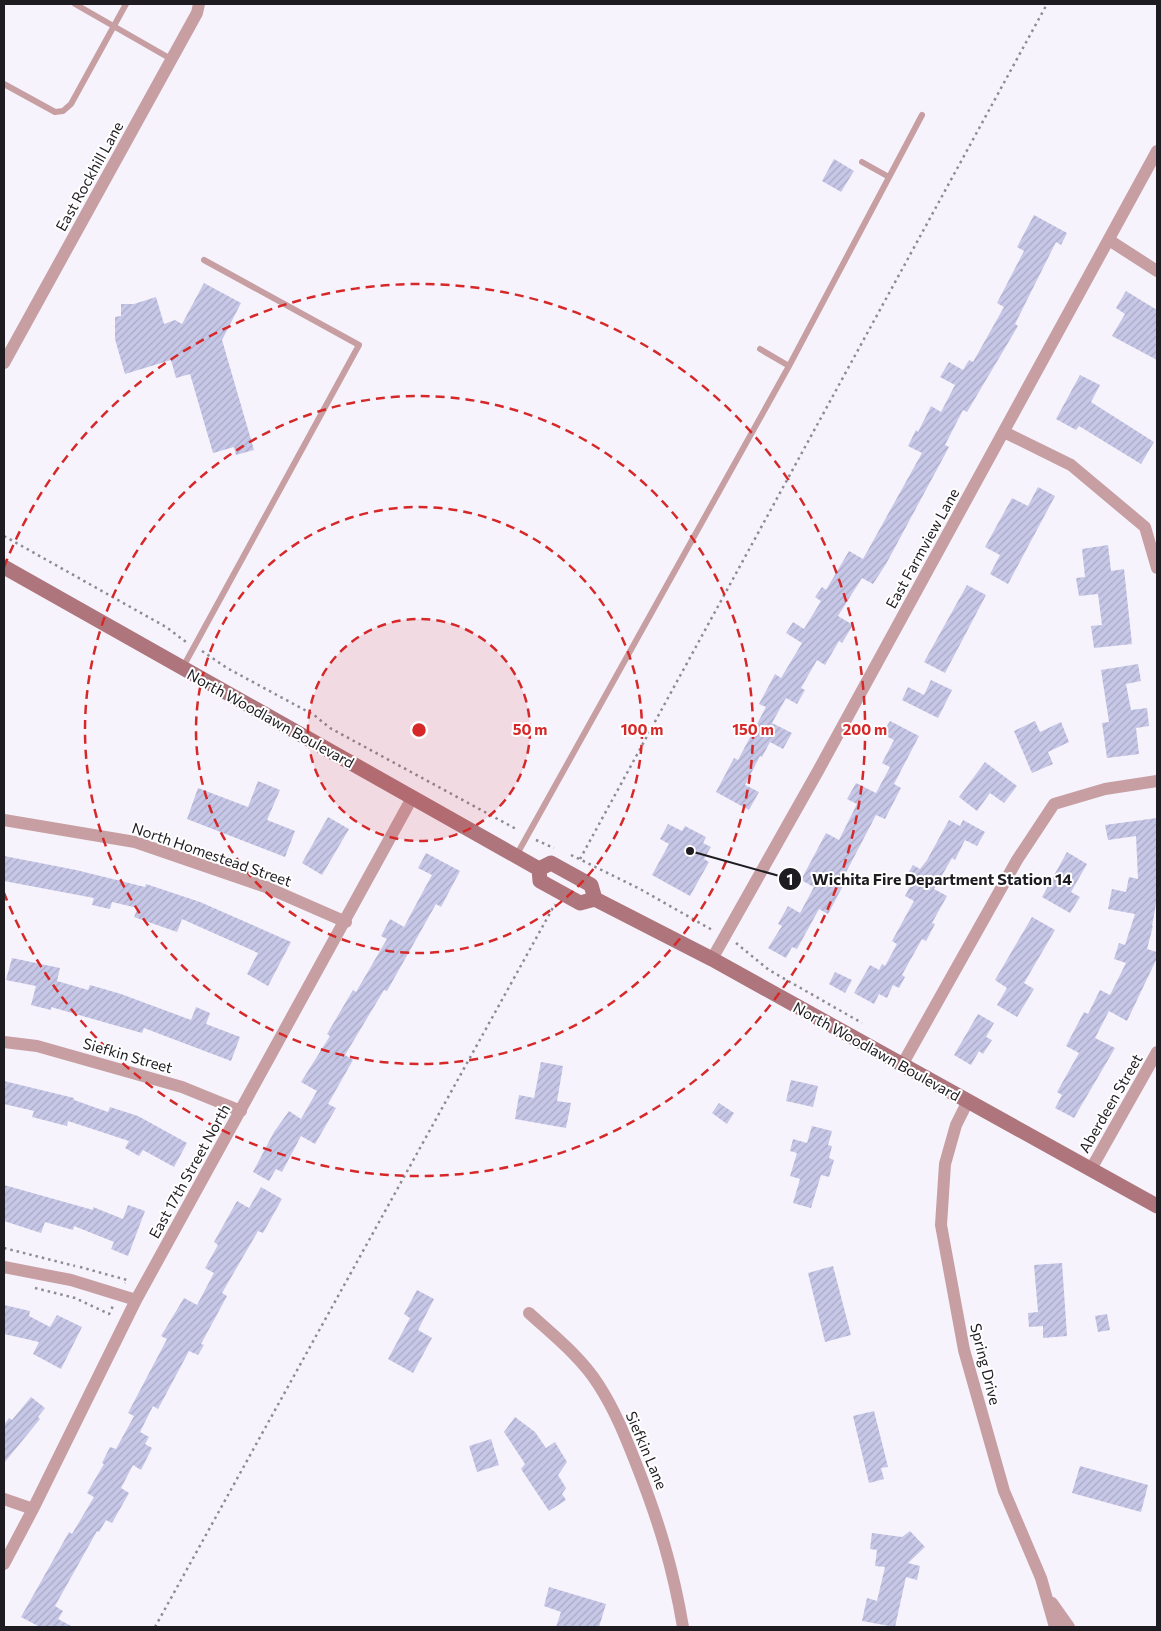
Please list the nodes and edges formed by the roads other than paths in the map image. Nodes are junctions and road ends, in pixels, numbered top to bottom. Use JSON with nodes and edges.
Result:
{"nodes":[{"id":1,"x":75,"y":4,"type":"edge"},
{"id":2,"x":126,"y":4,"type":"edge"},
{"id":3,"x":199,"y":4,"type":"edge"},
{"id":4,"x":114,"y":26,"type":"junction"},
{"id":5,"x":172,"y":59,"type":"junction"},
{"id":6,"x":4,"y":84,"type":"edge"},
{"id":7,"x":922,"y":115,"type":"dead end"},
{"id":8,"x":1157,"y":151,"type":"edge"},
{"id":9,"x":862,"y":162,"type":"dead end"},
{"id":10,"x":889,"y":177,"type":"junction"},
{"id":11,"x":1109,"y":240,"type":"junction"},
{"id":12,"x":204,"y":260,"type":"dead end"},
{"id":13,"x":1157,"y":270,"type":"edge"},
{"id":14,"x":760,"y":349,"type":"dead end"},
{"id":15,"x":4,"y":363,"type":"edge"},
{"id":16,"x":789,"y":366,"type":"junction"},
{"id":17,"x":1004,"y":432,"type":"junction"},
{"id":18,"x":4,"y":568,"type":"edge"},
{"id":19,"x":1157,"y":568,"type":"edge"},
{"id":20,"x":182,"y":668,"type":"junction"},
{"id":21,"x":1157,"y":781,"type":"edge"},
{"id":22,"x":412,"y":798,"type":"junction"},
{"id":23,"x":4,"y":820,"type":"edge"},
{"id":24,"x":516,"y":856,"type":"junction"},
{"id":25,"x":539,"y":869,"type":"junction"},
{"id":26,"x":595,"y":900,"type":"junction"},
{"id":27,"x":346,"y":922,"type":"junction"},
{"id":28,"x":712,"y":959,"type":"junction"},
{"id":29,"x":4,"y":1042,"type":"edge"},
{"id":30,"x":1157,"y":1052,"type":"edge"},
{"id":31,"x":902,"y":1064,"type":"junction"},
{"id":32,"x":968,"y":1102,"type":"junction"},
{"id":33,"x":241,"y":1111,"type":"junction"},
{"id":34,"x":1091,"y":1169,"type":"junction"},
{"id":35,"x":1157,"y":1206,"type":"edge"},
{"id":36,"x":4,"y":1267,"type":"edge"},
{"id":37,"x":136,"y":1300,"type":"junction"},
{"id":38,"x":529,"y":1313,"type":"dead end"},
{"id":39,"x":4,"y":1498,"type":"edge"},
{"id":40,"x":33,"y":1509,"type":"junction"},
{"id":41,"x":4,"y":1564,"type":"edge"},
{"id":42,"x":1041,"y":1578,"type":"junction"},
{"id":43,"x":683,"y":1627,"type":"edge"},
{"id":44,"x":1055,"y":1627,"type":"edge"},
{"id":45,"x":1069,"y":1627,"type":"edge"}],
"edges":[{"from":1,"to":4,"type":"lane"},
{"from":2,"to":4,"type":"lane"},
{"from":3,"to":5,"type":"street","name":"East Rockhill Lane"},
{"from":4,"to":5,"type":"lane"},
{"from":4,"to":6,"type":"lane"},
{"from":5,"to":15,"type":"street","name":"East Rockhill Lane"},
{"from":7,"to":10,"type":"lane"},
{"from":8,"to":11,"type":"street","name":"East Farmview Lane"},
{"from":9,"to":10,"type":"lane"},
{"from":10,"to":16,"type":"lane"},
{"from":11,"to":13,"type":"street"},
{"from":11,"to":17,"type":"street","name":"East Farmview Lane"},
{"from":12,"to":20,"type":"lane"},
{"from":14,"to":16,"type":"lane"},
{"from":16,"to":24,"type":"lane"},
{"from":17,"to":19,"type":"street"},
{"from":17,"to":28,"type":"street","name":"East Farmview Lane"},
{"from":18,"to":20,"type":"main road","name":"North Woodlawn Boulevard"},
{"from":20,"to":22,"type":"main road","name":"North Woodlawn Boulevard"},
{"from":21,"to":31,"type":"street"},
{"from":22,"to":24,"type":"main road","name":"North Woodlawn Boulevard"},
{"from":22,"to":27,"type":"street","name":"East 17th Street North"},
{"from":23,"to":27,"type":"street","name":"North Homestead Street"},
{"from":24,"to":25,"type":"main road","name":"North Woodlawn Boulevard"},
{"from":25,"to":26,"type":"main road","name":"North Woodlawn Boulevard"},
{"from":25,"to":26,"type":"main road"},
{"from":26,"to":28,"type":"main road","name":"North Woodlawn Boulevard"},
{"from":27,"to":33,"type":"street","name":"East 17th Street North"},
{"from":28,"to":31,"type":"main road","name":"North Woodlawn Boulevard"},
{"from":29,"to":33,"type":"street","name":"Siefkin Street"},
{"from":30,"to":34,"type":"street","name":"Aberdeen Street"},
{"from":31,"to":32,"type":"main road","name":"North Woodlawn Boulevard"},
{"from":32,"to":34,"type":"main road","name":"North Woodlawn Boulevard"},
{"from":32,"to":42,"type":"street","name":"Spring Drive"},
{"from":33,"to":37,"type":"street","name":"East 17th Street North"},
{"from":34,"to":35,"type":"main road","name":"North Woodlawn Boulevard"},
{"from":36,"to":37,"type":"street"},
{"from":37,"to":40,"type":"street","name":"East 17th Street North"},
{"from":38,"to":43,"type":"street","name":"Siefkin Lane"},
{"from":39,"to":40,"type":"street"},
{"from":40,"to":41,"type":"street","name":"East 17th Street North"},
{"from":42,"to":44,"type":"street","name":"Spring Drive"},
{"from":42,"to":45,"type":"street"}]}
